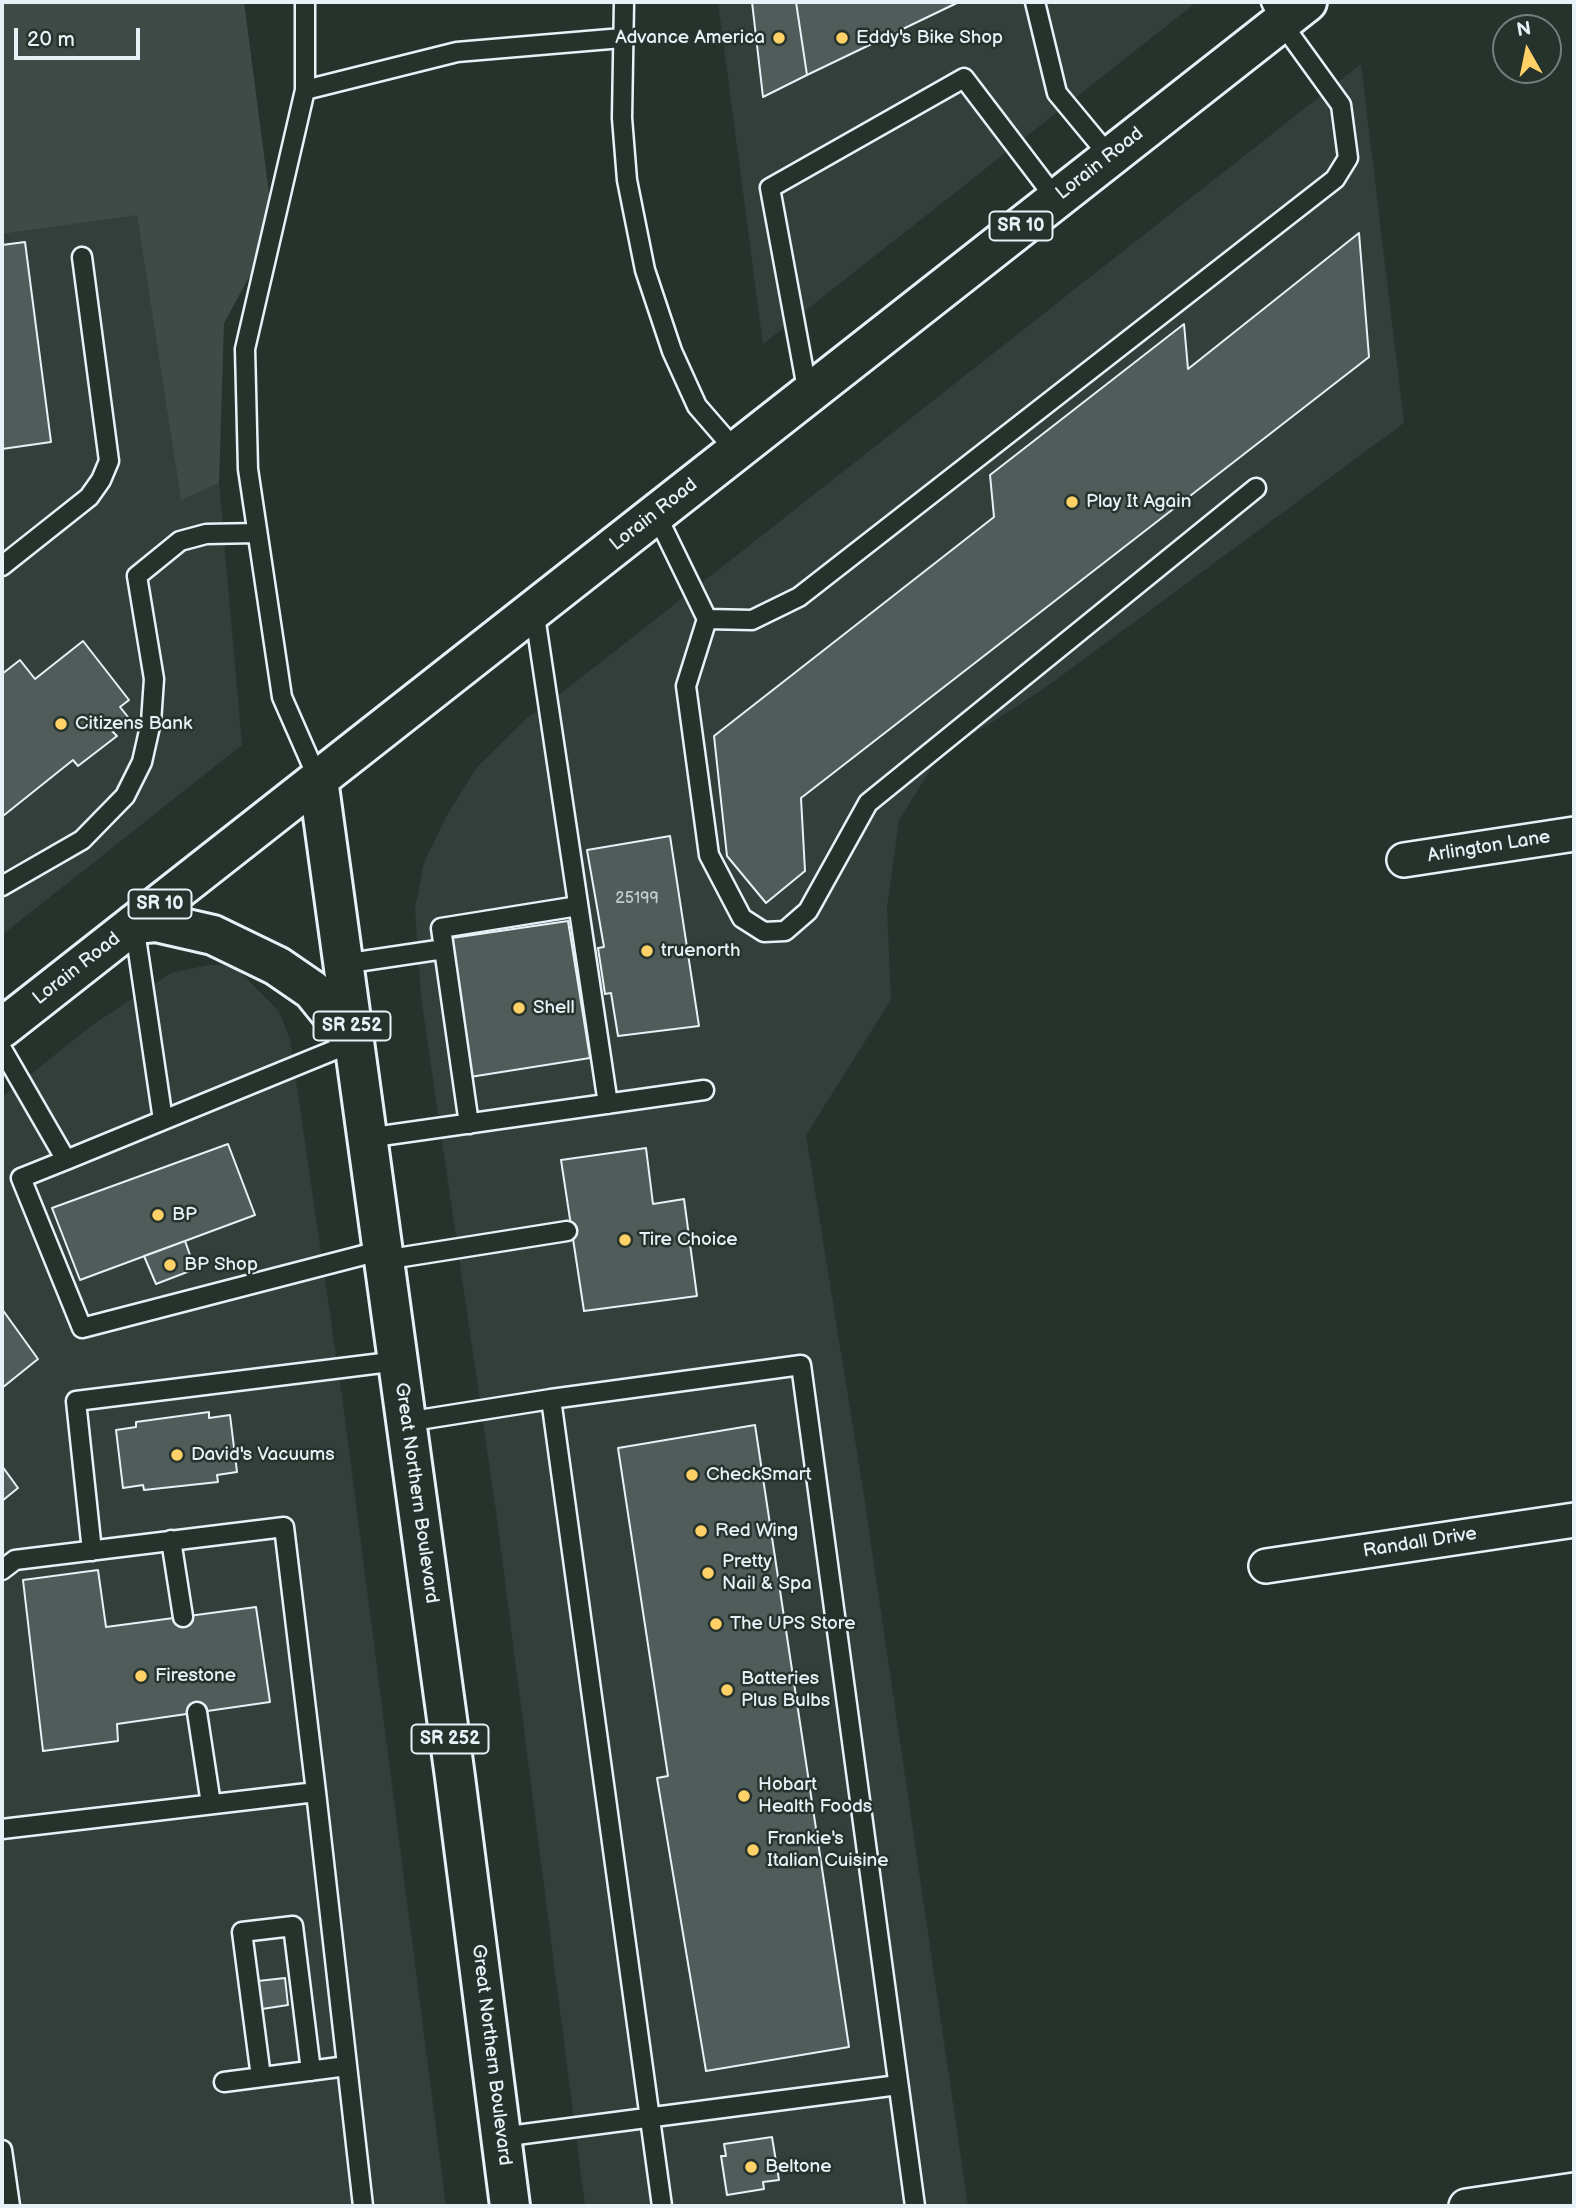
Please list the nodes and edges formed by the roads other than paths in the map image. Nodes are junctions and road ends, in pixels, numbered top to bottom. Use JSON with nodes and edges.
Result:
{"nodes":[{"id":1,"x":305,"y":2,"type":"edge"},
{"id":2,"x":624,"y":2,"type":"edge"},
{"id":3,"x":1035,"y":2,"type":"edge"},
{"id":4,"x":1286,"y":8,"type":"edge"},
{"id":5,"x":622,"y":38,"type":"junction"},
{"id":6,"x":305,"y":90,"type":"junction"},
{"id":7,"x":1110,"y":156,"type":"junction"},
{"id":8,"x":1056,"y":199,"type":"junction"},
{"id":9,"x":82,"y":257,"type":"dead end"},
{"id":10,"x":808,"y":394,"type":"junction"},
{"id":11,"x":736,"y":451,"type":"junction"},
{"id":12,"x":1256,"y":488,"type":"dead end"},
{"id":13,"x":656,"y":514,"type":"junction"},
{"id":14,"x":257,"y":533,"type":"junction"},
{"id":15,"x":2,"y":566,"type":"edge"},
{"id":16,"x":534,"y":609,"type":"junction"},
{"id":17,"x":707,"y":619,"type":"junction"},
{"id":18,"x":318,"y":779,"type":"junction"},
{"id":19,"x":1574,"y":834,"type":"edge"},
{"id":20,"x":1404,"y":860,"type":"dead end"},
{"id":21,"x":2,"y":886,"type":"edge"},
{"id":22,"x":579,"y":906,"type":"junction"},
{"id":23,"x":134,"y":924,"type":"junction"},
{"id":24,"x":444,"y":949,"type":"junction"},
{"id":25,"x":343,"y":964,"type":"junction"},
{"id":26,"x":2,"y":1032,"type":"edge"},
{"id":27,"x":354,"y":1042,"type":"junction"},
{"id":28,"x":704,"y":1090,"type":"dead end"},
{"id":29,"x":608,"y":1104,"type":"junction"},
{"id":30,"x":163,"y":1120,"type":"junction"},
{"id":31,"x":469,"y":1124,"type":"junction"},
{"id":32,"x":367,"y":1138,"type":"junction"},
{"id":33,"x":66,"y":1160,"type":"junction"},
{"id":34,"x":567,"y":1231,"type":"dead end"},
{"id":35,"x":383,"y":1255,"type":"junction"},
{"id":36,"x":398,"y":1360,"type":"junction"},
{"id":37,"x":551,"y":1399,"type":"junction"},
{"id":38,"x":406,"y":1422,"type":"junction"},
{"id":39,"x":1574,"y":1520,"type":"edge"},
{"id":40,"x":171,"y":1540,"type":"junction"},
{"id":41,"x":92,"y":1550,"type":"junction"},
{"id":42,"x":1266,"y":1566,"type":"dead end"},
{"id":43,"x":2,"y":1570,"type":"edge"},
{"id":44,"x":183,"y":1617,"type":"dead end"},
{"id":45,"x":197,"y":1712,"type":"dead end"},
{"id":46,"x":316,"y":1792,"type":"junction"},
{"id":47,"x":211,"y":1804,"type":"junction"},
{"id":48,"x":2,"y":1829,"type":"edge"},
{"id":49,"x":347,"y":2066,"type":"junction"},
{"id":50,"x":311,"y":2071,"type":"junction"},
{"id":51,"x":261,"y":2077,"type":"junction"},
{"id":52,"x":224,"y":2082,"type":"dead end"},
{"id":53,"x":898,"y":2085,"type":"junction"},
{"id":54,"x":650,"y":2117,"type":"junction"},
{"id":55,"x":501,"y":2137,"type":"junction"},
{"id":56,"x":2,"y":2150,"type":"edge"},
{"id":57,"x":1574,"y":2190,"type":"edge"},
{"id":58,"x":10,"y":2206,"type":"edge"},
{"id":59,"x":363,"y":2206,"type":"edge"},
{"id":60,"x":510,"y":2206,"type":"edge"},
{"id":61,"x":662,"y":2206,"type":"edge"},
{"id":62,"x":915,"y":2206,"type":"edge"},
{"id":63,"x":1466,"y":2206,"type":"edge"}],
"edges":[{"from":1,"to":6,"type":"lane"},
{"from":2,"to":5,"type":"lane"},
{"from":3,"to":7,"type":"lane"},
{"from":4,"to":7,"type":"main road","name":"Lorain Road","number":"SR 10"},
{"from":4,"to":17,"type":"lane"},
{"from":5,"to":6,"type":"lane"},
{"from":5,"to":11,"type":"lane"},
{"from":6,"to":14,"type":"lane"},
{"from":7,"to":8,"type":"main road","name":"Lorain Road","number":"SR 10"},
{"from":8,"to":10,"type":"main road","name":"Lorain Road","number":"SR 10"},
{"from":8,"to":10,"type":"lane"},
{"from":9,"to":15,"type":"lane"},
{"from":10,"to":11,"type":"main road","name":"Lorain Road","number":"SR 10"},
{"from":11,"to":13,"type":"main road","name":"Lorain Road","number":"SR 10"},
{"from":12,"to":17,"type":"lane"},
{"from":13,"to":16,"type":"main road","name":"Lorain Road","number":"SR 10"},
{"from":13,"to":17,"type":"lane"},
{"from":14,"to":18,"type":"lane"},
{"from":14,"to":21,"type":"lane"},
{"from":16,"to":18,"type":"main road","name":"Lorain Road","number":"SR 10"},
{"from":16,"to":22,"type":"lane"},
{"from":18,"to":23,"type":"main road","name":"Lorain Road","number":"SR 10"},
{"from":18,"to":25,"type":"main road","name":"Great Northern Boulevard","number":"SR 252"},
{"from":19,"to":20,"type":"street","name":"Arlington Lane"},
{"from":22,"to":24,"type":"lane"},
{"from":22,"to":29,"type":"lane"},
{"from":23,"to":26,"type":"main road","name":"Lorain Road","number":"SR 10"},
{"from":23,"to":27,"type":"main road"},
{"from":23,"to":30,"type":"lane"},
{"from":24,"to":25,"type":"lane"},
{"from":24,"to":31,"type":"lane"},
{"from":25,"to":27,"type":"main road","name":"Great Northern Boulevard","number":"SR 252"},
{"from":26,"to":33,"type":"lane"},
{"from":27,"to":30,"type":"lane"},
{"from":27,"to":32,"type":"main road","name":"Great Northern Boulevard","number":"SR 252"},
{"from":28,"to":29,"type":"lane"},
{"from":29,"to":31,"type":"lane"},
{"from":30,"to":33,"type":"lane"},
{"from":31,"to":32,"type":"lane"},
{"from":32,"to":35,"type":"main road","name":"Great Northern Boulevard","number":"SR 252"},
{"from":33,"to":35,"type":"lane"},
{"from":34,"to":35,"type":"lane"},
{"from":35,"to":36,"type":"main road","name":"Great Northern Boulevard","number":"SR 252"},
{"from":36,"to":38,"type":"main road","name":"Great Northern Boulevard","number":"SR 252"},
{"from":36,"to":41,"type":"lane"},
{"from":37,"to":38,"type":"lane"},
{"from":37,"to":53,"type":"lane"},
{"from":37,"to":54,"type":"lane"},
{"from":38,"to":55,"type":"main road","name":"Great Northern Boulevard","number":"SR 252"},
{"from":39,"to":42,"type":"street","name":"Randall Drive"},
{"from":40,"to":41,"type":"lane"},
{"from":40,"to":44,"type":"lane"},
{"from":40,"to":46,"type":"lane"},
{"from":41,"to":43,"type":"lane"},
{"from":45,"to":47,"type":"lane"},
{"from":46,"to":47,"type":"lane"},
{"from":46,"to":49,"type":"lane"},
{"from":47,"to":48,"type":"lane"},
{"from":49,"to":50,"type":"lane"},
{"from":49,"to":59,"type":"lane"},
{"from":50,"to":51,"type":"lane"},
{"from":50,"to":51,"type":"lane"},
{"from":51,"to":52,"type":"lane"},
{"from":53,"to":54,"type":"lane"},
{"from":53,"to":62,"type":"lane"},
{"from":54,"to":55,"type":"lane"},
{"from":54,"to":61,"type":"lane"},
{"from":55,"to":60,"type":"main road","name":"Great Northern Boulevard","number":"SR 252"},
{"from":56,"to":58,"type":"lane"},
{"from":57,"to":63,"type":"street"}]}
